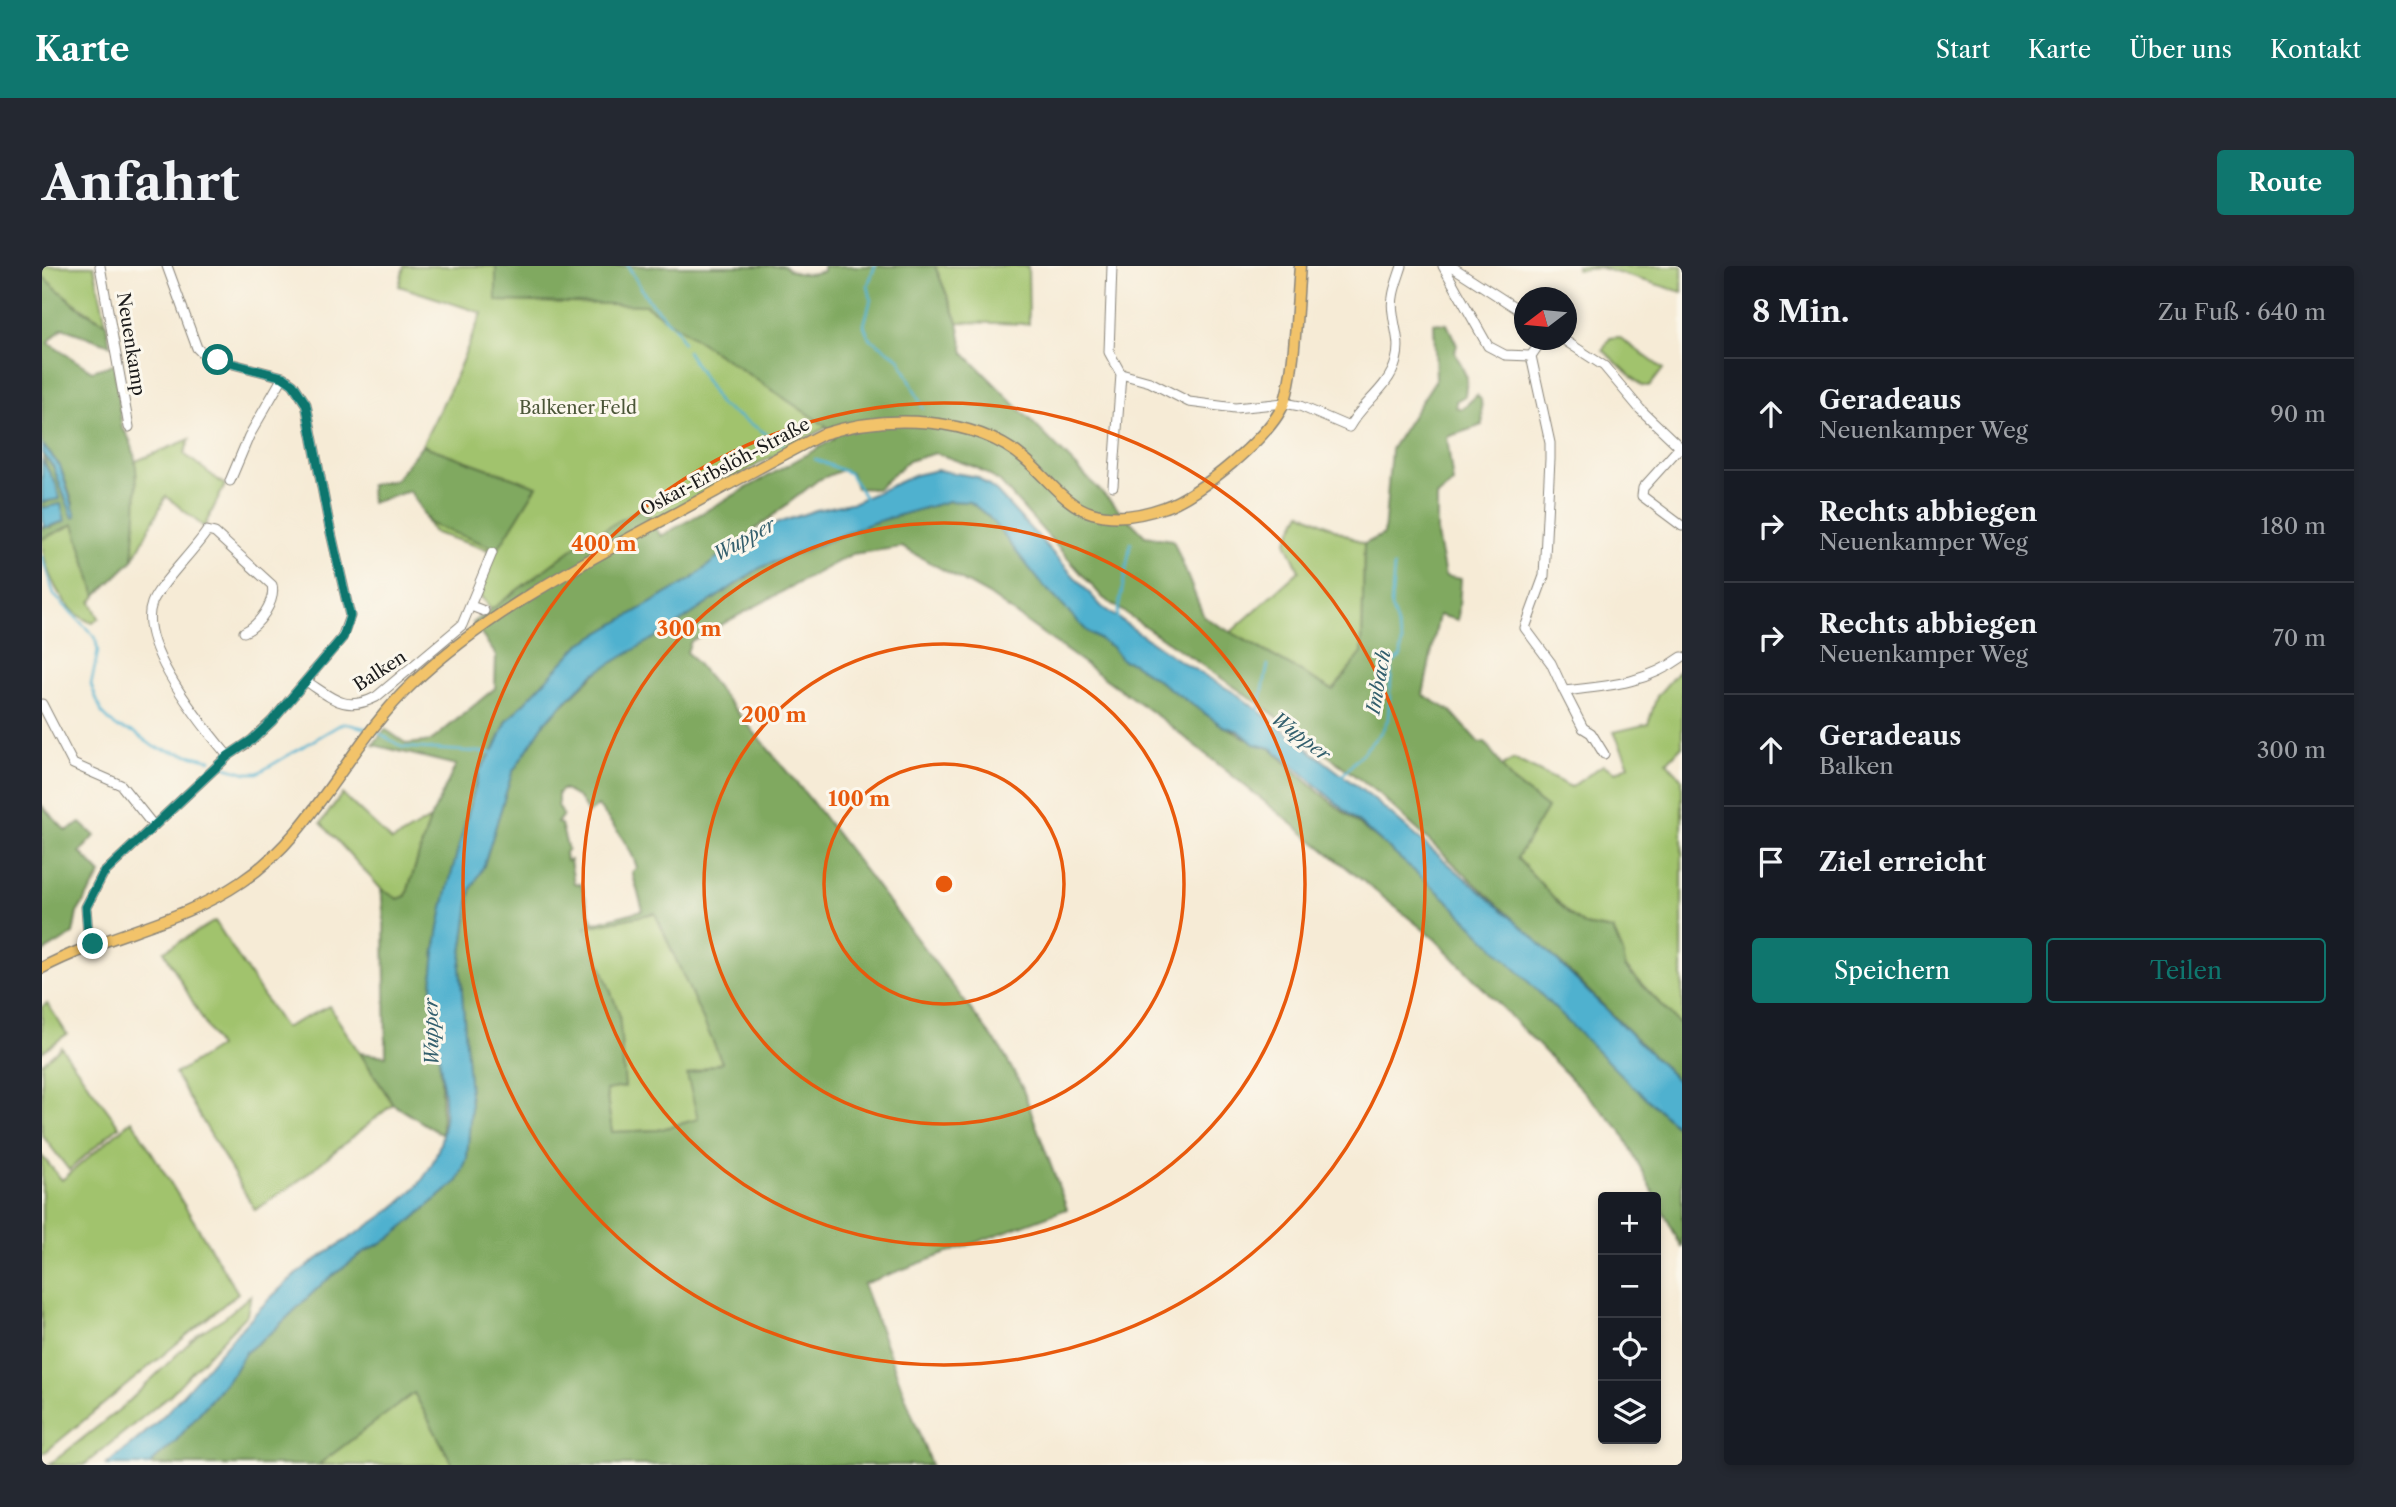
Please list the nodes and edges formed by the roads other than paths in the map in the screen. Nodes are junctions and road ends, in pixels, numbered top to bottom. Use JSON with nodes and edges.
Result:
{"nodes":[{"id":1,"x":100,"y":266,"type":"edge"},
{"id":2,"x":167,"y":266,"type":"edge"},
{"id":3,"x":1112,"y":266,"type":"edge"},
{"id":4,"x":1300,"y":266,"type":"edge"},
{"id":5,"x":1402,"y":266,"type":"edge"},
{"id":6,"x":1443,"y":266,"type":"edge"},
{"id":7,"x":1451,"y":266,"type":"edge"},
{"id":8,"x":1514,"y":307,"type":"edge"},
{"id":9,"x":1577,"y":348,"type":"edge"},
{"id":10,"x":1535,"y":350,"type":"edge"},
{"id":11,"x":1531,"y":356,"type":"junction"},
{"id":12,"x":1121,"y":374,"type":"junction"},
{"id":13,"x":283,"y":377,"type":"junction"},
{"id":14,"x":1284,"y":403,"type":"junction"},
{"id":15,"x":129,"y":427,"type":"dead end"},
{"id":16,"x":1681,"y":448,"type":"edge"},
{"id":17,"x":230,"y":481,"type":"dead end"},
{"id":18,"x":1113,"y":486,"type":"dead end"},
{"id":19,"x":1682,"y":526,"type":"edge"},
{"id":20,"x":492,"y":553,"type":"dead end"},
{"id":21,"x":471,"y":606,"type":"junction"},
{"id":22,"x":484,"y":611,"type":"dead end"},
{"id":23,"x":244,"y":632,"type":"dead end"},
{"id":24,"x":1682,"y":657,"type":"edge"},
{"id":25,"x":306,"y":681,"type":"junction"},
{"id":26,"x":1564,"y":691,"type":"junction"},
{"id":27,"x":42,"y":704,"type":"edge"},
{"id":28,"x":1604,"y":754,"type":"dead end"},
{"id":29,"x":228,"y":756,"type":"junction"},
{"id":30,"x":153,"y":825,"type":"junction"},
{"id":31,"x":93,"y":944,"type":"junction"},
{"id":32,"x":42,"y":968,"type":"edge"}],
"edges":[{"from":1,"to":15,"type":"street","name":"Neuenkamp"},
{"from":2,"to":13,"type":"street"},
{"from":3,"to":12,"type":"street"},
{"from":4,"to":14,"type":"main road"},
{"from":5,"to":14,"type":"street"},
{"from":6,"to":11,"type":"street"},
{"from":7,"to":8,"type":"street"},
{"from":9,"to":16,"type":"street"},
{"from":10,"to":11,"type":"street"},
{"from":11,"to":26,"type":"street"},
{"from":12,"to":14,"type":"street"},
{"from":12,"to":18,"type":"street"},
{"from":13,"to":17,"type":"street"},
{"from":13,"to":25,"type":"street"},
{"from":14,"to":31,"type":"main road","name":"Oskar-Erbslöh-Straße"},
{"from":16,"to":19,"type":"street"},
{"from":20,"to":21,"type":"street","name":"Balken"},
{"from":21,"to":22,"type":"street"},
{"from":21,"to":25,"type":"street","name":"Balken"},
{"from":23,"to":29,"type":"street"},
{"from":24,"to":26,"type":"street"},
{"from":25,"to":29,"type":"street"},
{"from":26,"to":28,"type":"street"},
{"from":27,"to":30,"type":"street"},
{"from":29,"to":30,"type":"street"},
{"from":30,"to":31,"type":"street"},
{"from":31,"to":32,"type":"main road","name":"Oskar-Erbslöh-Straße"}]}
